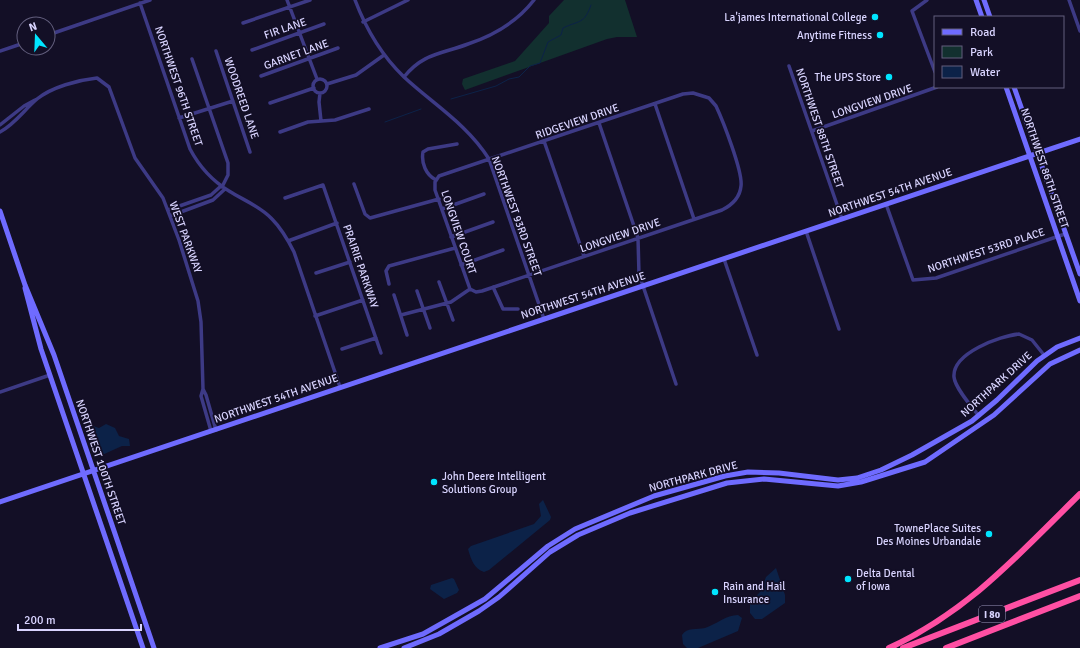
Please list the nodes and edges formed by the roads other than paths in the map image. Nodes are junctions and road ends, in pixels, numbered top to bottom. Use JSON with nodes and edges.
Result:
{"nodes":[{"id":1,"x":150,"y":0,"type":"edge"},
{"id":2,"x":288,"y":0,"type":"edge"},
{"id":3,"x":310,"y":0,"type":"edge"},
{"id":4,"x":355,"y":0,"type":"edge"},
{"id":5,"x":408,"y":0,"type":"edge"},
{"id":6,"x":534,"y":0,"type":"edge"},
{"id":7,"x":927,"y":0,"type":"edge"},
{"id":8,"x":976,"y":0,"type":"edge"},
{"id":9,"x":984,"y":0,"type":"edge"},
{"id":10,"x":1069,"y":0,"type":"edge"},
{"id":11,"x":140,"y":3,"type":"junction"},
{"id":12,"x":290,"y":7,"type":"junction"},
{"id":13,"x":982,"y":16,"type":"edge"},
{"id":14,"x":990,"y":16,"type":"edge"},
{"id":15,"x":364,"y":22,"type":"junction"},
{"id":16,"x":243,"y":23,"type":"dead end"},
{"id":17,"x":324,"y":24,"type":"dead end"},
{"id":18,"x":1080,"y":31,"type":"edge"},
{"id":19,"x":56,"y":32,"type":"edge"},
{"id":20,"x":299,"y":34,"type":"junction"},
{"id":21,"x":16,"y":46,"type":"edge"},
{"id":22,"x":338,"y":48,"type":"dead end"},
{"id":23,"x":252,"y":50,"type":"dead end"},
{"id":24,"x":0,"y":51,"type":"edge"},
{"id":25,"x":216,"y":51,"type":"dead end"},
{"id":26,"x":384,"y":55,"type":"junction"},
{"id":27,"x":192,"y":59,"type":"dead end"},
{"id":28,"x":309,"y":60,"type":"junction"},
{"id":29,"x":789,"y":66,"type":"dead end"},
{"id":30,"x":934,"y":69,"type":"edge"},
{"id":31,"x":261,"y":76,"type":"dead end"},
{"id":32,"x":404,"y":77,"type":"junction"},
{"id":33,"x":317,"y":79,"type":"junction"},
{"id":34,"x":327,"y":84,"type":"junction"},
{"id":35,"x":314,"y":88,"type":"junction"},
{"id":36,"x":934,"y":88,"type":"edge"},
{"id":37,"x":1006,"y":88,"type":"edge"},
{"id":38,"x":1014,"y":88,"type":"edge"},
{"id":39,"x":320,"y":93,"type":"junction"},
{"id":40,"x":38,"y":99,"type":"junction"},
{"id":41,"x":233,"y":100,"type":"junction"},
{"id":42,"x":270,"y":103,"type":"dead end"},
{"id":43,"x":655,"y":104,"type":"junction"},
{"id":44,"x":209,"y":109,"type":"junction"},
{"id":45,"x":369,"y":109,"type":"dead end"},
{"id":46,"x":719,"y":112,"type":"joint"},
{"id":47,"x":179,"y":118,"type":"junction"},
{"id":48,"x":321,"y":121,"type":"junction"},
{"id":49,"x":599,"y":123,"type":"junction"},
{"id":50,"x":0,"y":126,"type":"edge"},
{"id":51,"x":812,"y":131,"type":"junction"},
{"id":52,"x":0,"y":132,"type":"edge"},
{"id":53,"x":280,"y":132,"type":"dead end"},
{"id":54,"x":1080,"y":139,"type":"edge"},
{"id":55,"x":544,"y":141,"type":"junction"},
{"id":56,"x":457,"y":144,"type":"dead end"},
{"id":57,"x":250,"y":152,"type":"dead end"},
{"id":58,"x":1037,"y":154,"type":"junction"},
{"id":59,"x":1030,"y":156,"type":"junction"},
{"id":60,"x":489,"y":159,"type":"junction"},
{"id":61,"x":436,"y":180,"type":"junction"},
{"id":62,"x":354,"y":184,"type":"dead end"},
{"id":63,"x":223,"y":187,"type":"junction"},
{"id":64,"x":484,"y":194,"type":"dead end"},
{"id":65,"x":285,"y":198,"type":"dead end"},
{"id":66,"x":439,"y":199,"type":"junction"},
{"id":67,"x":886,"y":204,"type":"junction"},
{"id":68,"x":442,"y":209,"type":"junction"},
{"id":69,"x":168,"y":210,"type":"junction"},
{"id":70,"x":0,"y":211,"type":"edge"},
{"id":71,"x":170,"y":216,"type":"junction"},
{"id":72,"x":694,"y":219,"type":"junction"},
{"id":73,"x":842,"y":219,"type":"junction"},
{"id":74,"x":493,"y":222,"type":"dead end"},
{"id":75,"x":336,"y":223,"type":"junction"},
{"id":76,"x":806,"y":231,"type":"junction"},
{"id":77,"x":1065,"y":234,"type":"junction"},
{"id":78,"x":1058,"y":236,"type":"junction"},
{"id":79,"x":452,"y":237,"type":"junction"},
{"id":80,"x":638,"y":238,"type":"junction"},
{"id":81,"x":288,"y":240,"type":"junction"},
{"id":82,"x":455,"y":248,"type":"junction"},
{"id":83,"x":504,"y":250,"type":"dead end"},
{"id":84,"x":584,"y":256,"type":"junction"},
{"id":85,"x":724,"y":259,"type":"junction"},
{"id":86,"x":350,"y":262,"type":"junction"},
{"id":87,"x":461,"y":265,"type":"junction"},
{"id":88,"x":316,"y":273,"type":"dead end"},
{"id":89,"x":1080,"y":274,"type":"edge"},
{"id":90,"x":529,"y":275,"type":"junction"},
{"id":91,"x":439,"y":282,"type":"dead end"},
{"id":92,"x":389,"y":284,"type":"dead end"},
{"id":93,"x":25,"y":285,"type":"junction"},
{"id":94,"x":642,"y":286,"type":"junction"},
{"id":95,"x":493,"y":287,"type":"junction"},
{"id":96,"x":470,"y":289,"type":"junction"},
{"id":97,"x":417,"y":291,"type":"dead end"},
{"id":98,"x":482,"y":291,"type":"joint"},
{"id":99,"x":394,"y":296,"type":"dead end"},
{"id":100,"x":363,"y":300,"type":"junction"},
{"id":101,"x":1080,"y":301,"type":"edge"},
{"id":102,"x":447,"y":303,"type":"junction"},
{"id":103,"x":423,"y":308,"type":"junction"},
{"id":104,"x":518,"y":309,"type":"dead end"},
{"id":105,"x":401,"y":315,"type":"junction"},
{"id":106,"x":315,"y":316,"type":"junction"},
{"id":107,"x":544,"y":319,"type":"junction"},
{"id":108,"x":453,"y":320,"type":"dead end"},
{"id":109,"x":430,"y":328,"type":"dead end"},
{"id":110,"x":839,"y":329,"type":"dead end"},
{"id":111,"x":407,"y":335,"type":"dead end"},
{"id":112,"x":376,"y":338,"type":"junction"},
{"id":113,"x":1080,"y":338,"type":"edge"},
{"id":114,"x":342,"y":349,"type":"dead end"},
{"id":115,"x":1080,"y":350,"type":"edge"},
{"id":116,"x":381,"y":353,"type":"dead end"},
{"id":117,"x":757,"y":355,"type":"dead end"},
{"id":118,"x":1044,"y":355,"type":"junction"},
{"id":119,"x":50,"y":375,"type":"junction"},
{"id":120,"x":676,"y":384,"type":"dead end"},
{"id":121,"x":340,"y":387,"type":"junction"},
{"id":122,"x":0,"y":392,"type":"edge"},
{"id":123,"x":979,"y":416,"type":"junction"},
{"id":124,"x":213,"y":430,"type":"junction"},
{"id":125,"x":93,"y":471,"type":"junction"},
{"id":126,"x":84,"y":474,"type":"junction"},
{"id":127,"x":1080,"y":494,"type":"edge"},
{"id":128,"x":0,"y":502,"type":"edge"},
{"id":129,"x":575,"y":529,"type":"junction"},
{"id":130,"x":578,"y":535,"type":"junction"},
{"id":131,"x":1080,"y":580,"type":"edge"},
{"id":132,"x":1080,"y":596,"type":"edge"},
{"id":133,"x":386,"y":647,"type":"edge"},
{"id":134,"x":143,"y":648,"type":"edge"},
{"id":135,"x":154,"y":648,"type":"edge"},
{"id":136,"x":380,"y":648,"type":"edge"},
{"id":137,"x":404,"y":648,"type":"edge"},
{"id":138,"x":889,"y":648,"type":"edge"},
{"id":139,"x":903,"y":648,"type":"edge"},
{"id":140,"x":946,"y":648,"type":"edge"}],
"edges":[{"from":1,"to":11,"type":"street"},
{"from":2,"to":12,"type":"street"},
{"from":3,"to":12,"type":"street"},
{"from":4,"to":15,"type":"street","name":"NORTHWEST 93RD STREET"},
{"from":5,"to":15,"type":"street"},
{"from":6,"to":32,"type":"street"},
{"from":7,"to":30,"type":"street"},
{"from":8,"to":13,"type":"street"},
{"from":9,"to":14,"type":"street"},
{"from":10,"to":18,"type":"street"},
{"from":11,"to":19,"type":"street"},
{"from":11,"to":47,"type":"street","name":"NORTHWEST 96TH STREET"},
{"from":12,"to":16,"type":"street"},
{"from":12,"to":20,"type":"street"},
{"from":15,"to":26,"type":"street","name":"NORTHWEST 93RD STREET"},
{"from":17,"to":20,"type":"street","name":"FIR LANE"},
{"from":20,"to":23,"type":"street","name":"FIR LANE"},
{"from":20,"to":28,"type":"street"},
{"from":21,"to":24,"type":"street"},
{"from":22,"to":28,"type":"street","name":"GARNET LANE"},
{"from":25,"to":41,"type":"street","name":"WOODREED LANE"},
{"from":26,"to":32,"type":"street","name":"NORTHWEST 93RD STREET"},
{"from":26,"to":34,"type":"street"},
{"from":27,"to":44,"type":"street"},
{"from":28,"to":31,"type":"street","name":"GARNET LANE"},
{"from":28,"to":33,"type":"street"},
{"from":29,"to":51,"type":"street","name":"NORTHWEST 88TH STREET"},
{"from":32,"to":60,"type":"street","name":"NORTHWEST 93RD STREET"},
{"from":33,"to":34,"type":"street"},
{"from":33,"to":35,"type":"street"},
{"from":34,"to":39,"type":"street"},
{"from":35,"to":39,"type":"street"},
{"from":35,"to":42,"type":"street"},
{"from":36,"to":51,"type":"street","name":"LONGVIEW DRIVE"},
{"from":37,"to":59,"type":"street","name":"NORTHWEST 86TH STREET"},
{"from":38,"to":58,"type":"street","name":"NORTHWEST 86TH STREET"},
{"from":39,"to":48,"type":"street"},
{"from":40,"to":50,"type":"street","name":"WEST PARKWAY"},
{"from":40,"to":52,"type":"street","name":"WEST PARKWAY"},
{"from":40,"to":69,"type":"street","name":"WEST PARKWAY"},
{"from":41,"to":44,"type":"street"},
{"from":41,"to":57,"type":"street","name":"WOODREED LANE"},
{"from":43,"to":46,"type":"street","name":"RIDGEVIEW DRIVE"},
{"from":43,"to":49,"type":"street","name":"RIDGEVIEW DRIVE"},
{"from":43,"to":72,"type":"street"},
{"from":44,"to":47,"type":"street"},
{"from":44,"to":63,"type":"street"},
{"from":45,"to":48,"type":"street"},
{"from":46,"to":72,"type":"street","name":"LONGVIEW DRIVE"},
{"from":47,"to":63,"type":"street","name":"NORTHWEST 96TH STREET"},
{"from":48,"to":53,"type":"street"},
{"from":49,"to":55,"type":"street","name":"RIDGEVIEW DRIVE"},
{"from":49,"to":80,"type":"street"},
{"from":51,"to":73,"type":"street","name":"NORTHWEST 88TH STREET"},
{"from":54,"to":58,"type":"street","name":"NORTHWEST 54TH AVENUE"},
{"from":55,"to":60,"type":"street","name":"RIDGEVIEW DRIVE"},
{"from":55,"to":84,"type":"street"},
{"from":56,"to":61,"type":"street","name":"LONGVIEW COURT"},
{"from":58,"to":59,"type":"street","name":"NORTHWEST 54TH AVENUE"},
{"from":58,"to":77,"type":"street","name":"NORTHWEST 86TH STREET"},
{"from":59,"to":67,"type":"street","name":"NORTHWEST 54TH AVENUE"},
{"from":59,"to":78,"type":"street","name":"NORTHWEST 86TH STREET"},
{"from":60,"to":61,"type":"street","name":"RIDGEVIEW DRIVE"},
{"from":60,"to":90,"type":"street","name":"NORTHWEST 93RD STREET"},
{"from":61,"to":66,"type":"street","name":"LONGVIEW COURT"},
{"from":62,"to":66,"type":"street","name":"LONGVIEW COURT"},
{"from":63,"to":69,"type":"street"},
{"from":63,"to":71,"type":"street"},
{"from":63,"to":81,"type":"street","name":"NORTHWEST 96TH STREET"},
{"from":64,"to":68,"type":"street","name":"LONGVIEW COURT"},
{"from":65,"to":75,"type":"street","name":"PRAIRIE PARKWAY"},
{"from":66,"to":68,"type":"street","name":"LONGVIEW COURT"},
{"from":67,"to":73,"type":"street","name":"NORTHWEST 54TH AVENUE"},
{"from":67,"to":78,"type":"street","name":"NORTHWEST 53RD PLACE"},
{"from":68,"to":79,"type":"street","name":"LONGVIEW COURT"},
{"from":69,"to":71,"type":"street","name":"WEST PARKWAY"},
{"from":70,"to":93,"type":"street","name":"NORTHWEST 100TH STREET"},
{"from":71,"to":124,"type":"street","name":"WEST PARKWAY"},
{"from":72,"to":80,"type":"street","name":"LONGVIEW DRIVE"},
{"from":73,"to":76,"type":"street","name":"NORTHWEST 54TH AVENUE"},
{"from":74,"to":79,"type":"street","name":"LONGVIEW COURT"},
{"from":75,"to":81,"type":"street"},
{"from":75,"to":86,"type":"street","name":"PRAIRIE PARKWAY"},
{"from":76,"to":85,"type":"street","name":"NORTHWEST 54TH AVENUE"},
{"from":76,"to":110,"type":"street"},
{"from":77,"to":78,"type":"street","name":"NORTHWEST 53RD PLACE"},
{"from":77,"to":89,"type":"street","name":"NORTHWEST 86TH STREET"},
{"from":78,"to":101,"type":"street","name":"NORTHWEST 86TH STREET"},
{"from":79,"to":82,"type":"street","name":"LONGVIEW COURT"},
{"from":80,"to":84,"type":"street","name":"LONGVIEW DRIVE"},
{"from":80,"to":94,"type":"street"},
{"from":81,"to":106,"type":"street","name":"NORTHWEST 96TH STREET"},
{"from":82,"to":87,"type":"street","name":"LONGVIEW COURT"},
{"from":82,"to":92,"type":"street","name":"LONGVIEW COURT"},
{"from":83,"to":87,"type":"street","name":"LONGVIEW COURT"},
{"from":84,"to":90,"type":"street","name":"LONGVIEW DRIVE"},
{"from":85,"to":94,"type":"street","name":"NORTHWEST 54TH AVENUE"},
{"from":85,"to":117,"type":"street"},
{"from":86,"to":88,"type":"street"},
{"from":86,"to":100,"type":"street","name":"PRAIRIE PARKWAY"},
{"from":87,"to":96,"type":"street","name":"LONGVIEW COURT"},
{"from":90,"to":95,"type":"street","name":"LONGVIEW DRIVE"},
{"from":90,"to":107,"type":"street","name":"NORTHWEST 93RD STREET"},
{"from":91,"to":102,"type":"street"},
{"from":93,"to":119,"type":"street","name":"NORTHWEST 100TH STREET"},
{"from":93,"to":125,"type":"street","name":"NORTHWEST 100TH STREET"},
{"from":94,"to":107,"type":"street","name":"NORTHWEST 54TH AVENUE"},
{"from":94,"to":120,"type":"street"},
{"from":95,"to":98,"type":"street","name":"LONGVIEW DRIVE"},
{"from":95,"to":104,"type":"street"},
{"from":96,"to":98,"type":"street","name":"LONGVIEW COURT"},
{"from":96,"to":102,"type":"street","name":"LONGVIEW COURT"},
{"from":97,"to":103,"type":"street"},
{"from":99,"to":105,"type":"street"},
{"from":100,"to":106,"type":"street"},
{"from":100,"to":112,"type":"street","name":"PRAIRIE PARKWAY"},
{"from":102,"to":103,"type":"street","name":"LONGVIEW COURT"},
{"from":102,"to":108,"type":"street"},
{"from":103,"to":105,"type":"street","name":"LONGVIEW COURT"},
{"from":103,"to":109,"type":"street"},
{"from":105,"to":111,"type":"street"},
{"from":106,"to":121,"type":"street","name":"NORTHWEST 96TH STREET"},
{"from":107,"to":121,"type":"street","name":"NORTHWEST 54TH AVENUE"},
{"from":112,"to":114,"type":"street"},
{"from":112,"to":116,"type":"street","name":"PRAIRIE PARKWAY"},
{"from":113,"to":118,"type":"street","name":"NORTHPARK DRIVE"},
{"from":115,"to":130,"type":"street","name":"NORTHPARK DRIVE"},
{"from":118,"to":123,"type":"street","name":"NORTHPARK DRIVE"},
{"from":118,"to":123,"type":"street"},
{"from":119,"to":122,"type":"street"},
{"from":119,"to":126,"type":"street","name":"NORTHWEST 100TH STREET"},
{"from":121,"to":124,"type":"street","name":"NORTHWEST 54TH AVENUE"},
{"from":123,"to":129,"type":"street","name":"NORTHPARK DRIVE"},
{"from":124,"to":125,"type":"street","name":"NORTHWEST 54TH AVENUE"},
{"from":125,"to":126,"type":"street","name":"NORTHWEST 54TH AVENUE"},
{"from":125,"to":135,"type":"street","name":"NORTHWEST 100TH STREET"},
{"from":126,"to":128,"type":"street","name":"NORTHWEST 54TH AVENUE"},
{"from":126,"to":134,"type":"street","name":"NORTHWEST 100TH STREET"},
{"from":127,"to":138,"type":"highway"},
{"from":129,"to":130,"type":"street"},
{"from":129,"to":133,"type":"street","name":"NORTHPARK DRIVE"},
{"from":130,"to":137,"type":"street","name":"NORTHPARK DRIVE"},
{"from":131,"to":139,"type":"highway","number":"I 80"},
{"from":132,"to":140,"type":"highway","number":"I 80"},
{"from":133,"to":136,"type":"street","name":"NORTHPARK DRIVE"}]}
